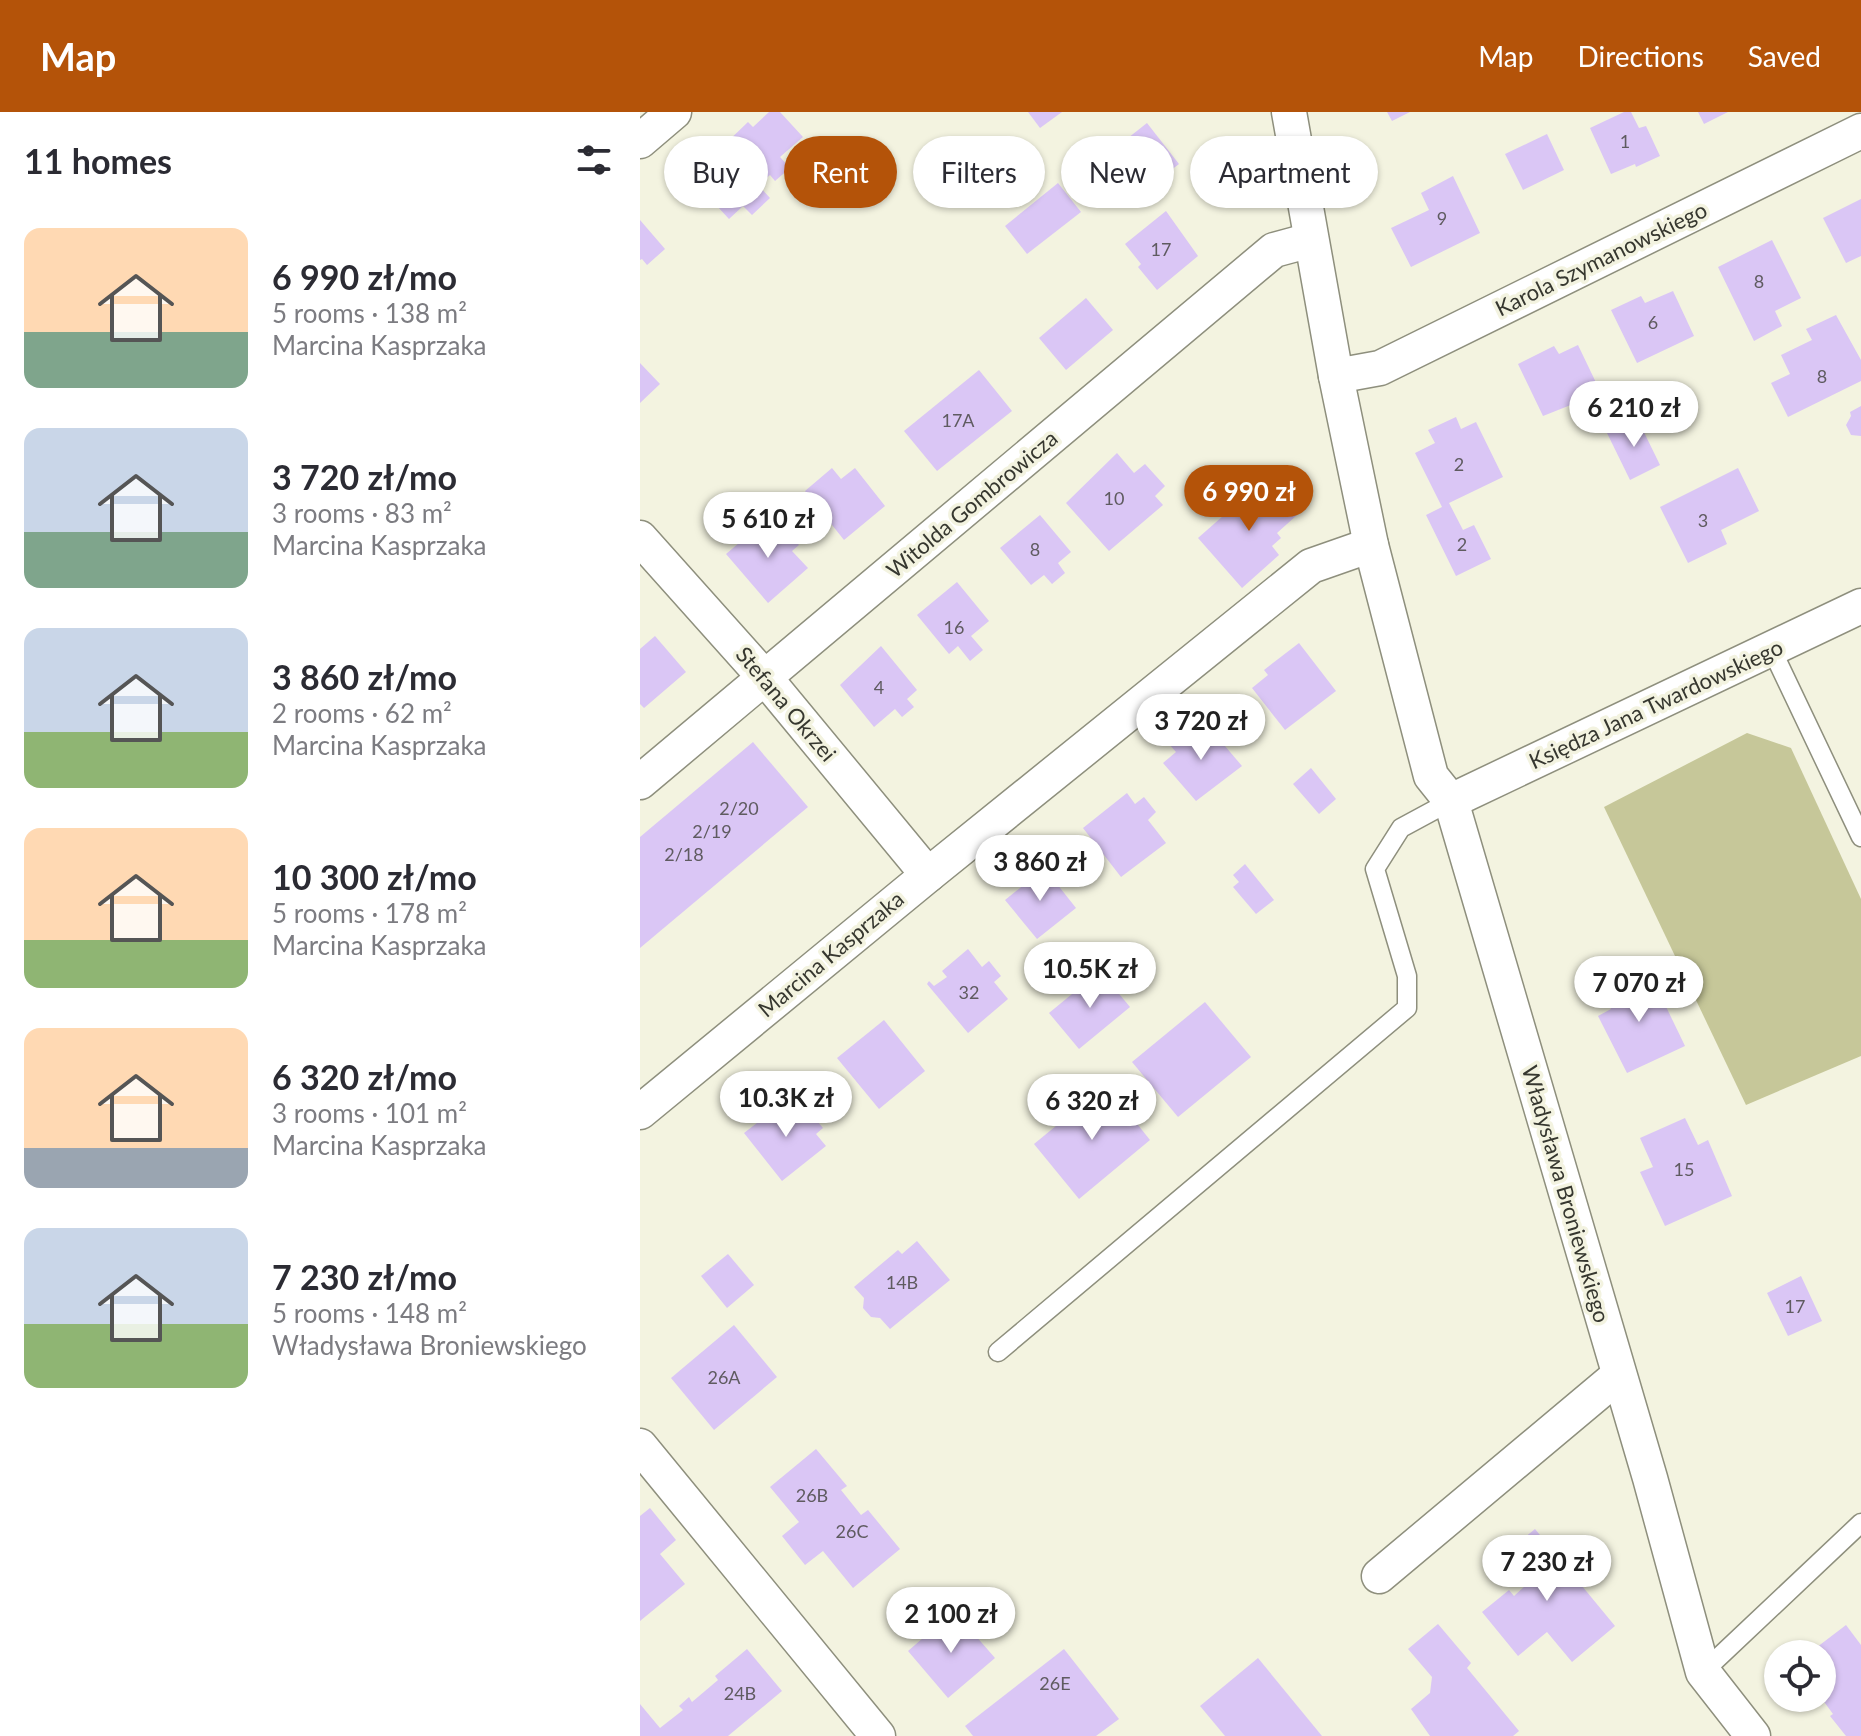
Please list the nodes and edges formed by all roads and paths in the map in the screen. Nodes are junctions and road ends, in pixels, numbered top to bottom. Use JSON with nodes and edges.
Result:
{"nodes":[{"id":1,"x":674,"y":112,"type":"edge"},
{"id":2,"x":1289,"y":112,"type":"edge"},
{"id":3,"x":1861,"y":131,"type":"edge"},
{"id":4,"x":640,"y":141,"type":"edge"},
{"id":5,"x":1311,"y":240,"type":"junction"},
{"id":6,"x":1336,"y":376,"type":"junction"},
{"id":7,"x":640,"y":538,"type":"edge"},
{"id":8,"x":1371,"y":545,"type":"junction"},
{"id":9,"x":1861,"y":606,"type":"edge"},
{"id":10,"x":1772,"y":650,"type":"junction"},
{"id":11,"x":766,"y":679,"type":"junction"},
{"id":12,"x":640,"y":782,"type":"edge"},
{"id":13,"x":1451,"y":801,"type":"junction"},
{"id":14,"x":1861,"y":837,"type":"edge"},
{"id":15,"x":928,"y":875,"type":"junction"},
{"id":16,"x":640,"y":1112,"type":"edge"},
{"id":17,"x":998,"y":1352,"type":"dead end"},
{"id":18,"x":1619,"y":1375,"type":"junction"},
{"id":19,"x":640,"y":1446,"type":"edge"},
{"id":20,"x":1861,"y":1523,"type":"edge"},
{"id":21,"x":1379,"y":1576,"type":"dead end"},
{"id":22,"x":1703,"y":1672,"type":"junction"},
{"id":23,"x":878,"y":1736,"type":"edge"},
{"id":24,"x":1753,"y":1736,"type":"edge"}],
"edges":[{"from":1,"to":4,"type":"street"},
{"from":2,"to":5,"type":"street","name":"Władysława Broniewskiego"},
{"from":3,"to":6,"type":"street","name":"Karola Szymanowskiego"},
{"from":5,"to":6,"type":"street","name":"Władysława Broniewskiego"},
{"from":5,"to":11,"type":"street","name":"Witolda Gombrowicza"},
{"from":6,"to":8,"type":"street","name":"Władysława Broniewskiego"},
{"from":7,"to":11,"type":"street","name":"Stefana Okrzei"},
{"from":8,"to":13,"type":"street","name":"Władysława Broniewskiego"},
{"from":8,"to":15,"type":"street","name":"Marcina Kasprzaka"},
{"from":9,"to":10,"type":"street","name":"Księdza Jana Twardowskiego"},
{"from":10,"to":13,"type":"street","name":"Księdza Jana Twardowskiego"},
{"from":10,"to":14,"type":"lane"},
{"from":11,"to":12,"type":"street","name":"Witolda Gombrowicza"},
{"from":11,"to":15,"type":"street","name":"Stefana Okrzei"},
{"from":13,"to":17,"type":"lane"},
{"from":13,"to":18,"type":"street","name":"Władysława Broniewskiego"},
{"from":15,"to":16,"type":"street","name":"Marcina Kasprzaka"},
{"from":18,"to":21,"type":"street"},
{"from":18,"to":22,"type":"street","name":"Władysława Broniewskiego"},
{"from":19,"to":23,"type":"street"},
{"from":20,"to":22,"type":"lane"},
{"from":22,"to":24,"type":"street"}]}
